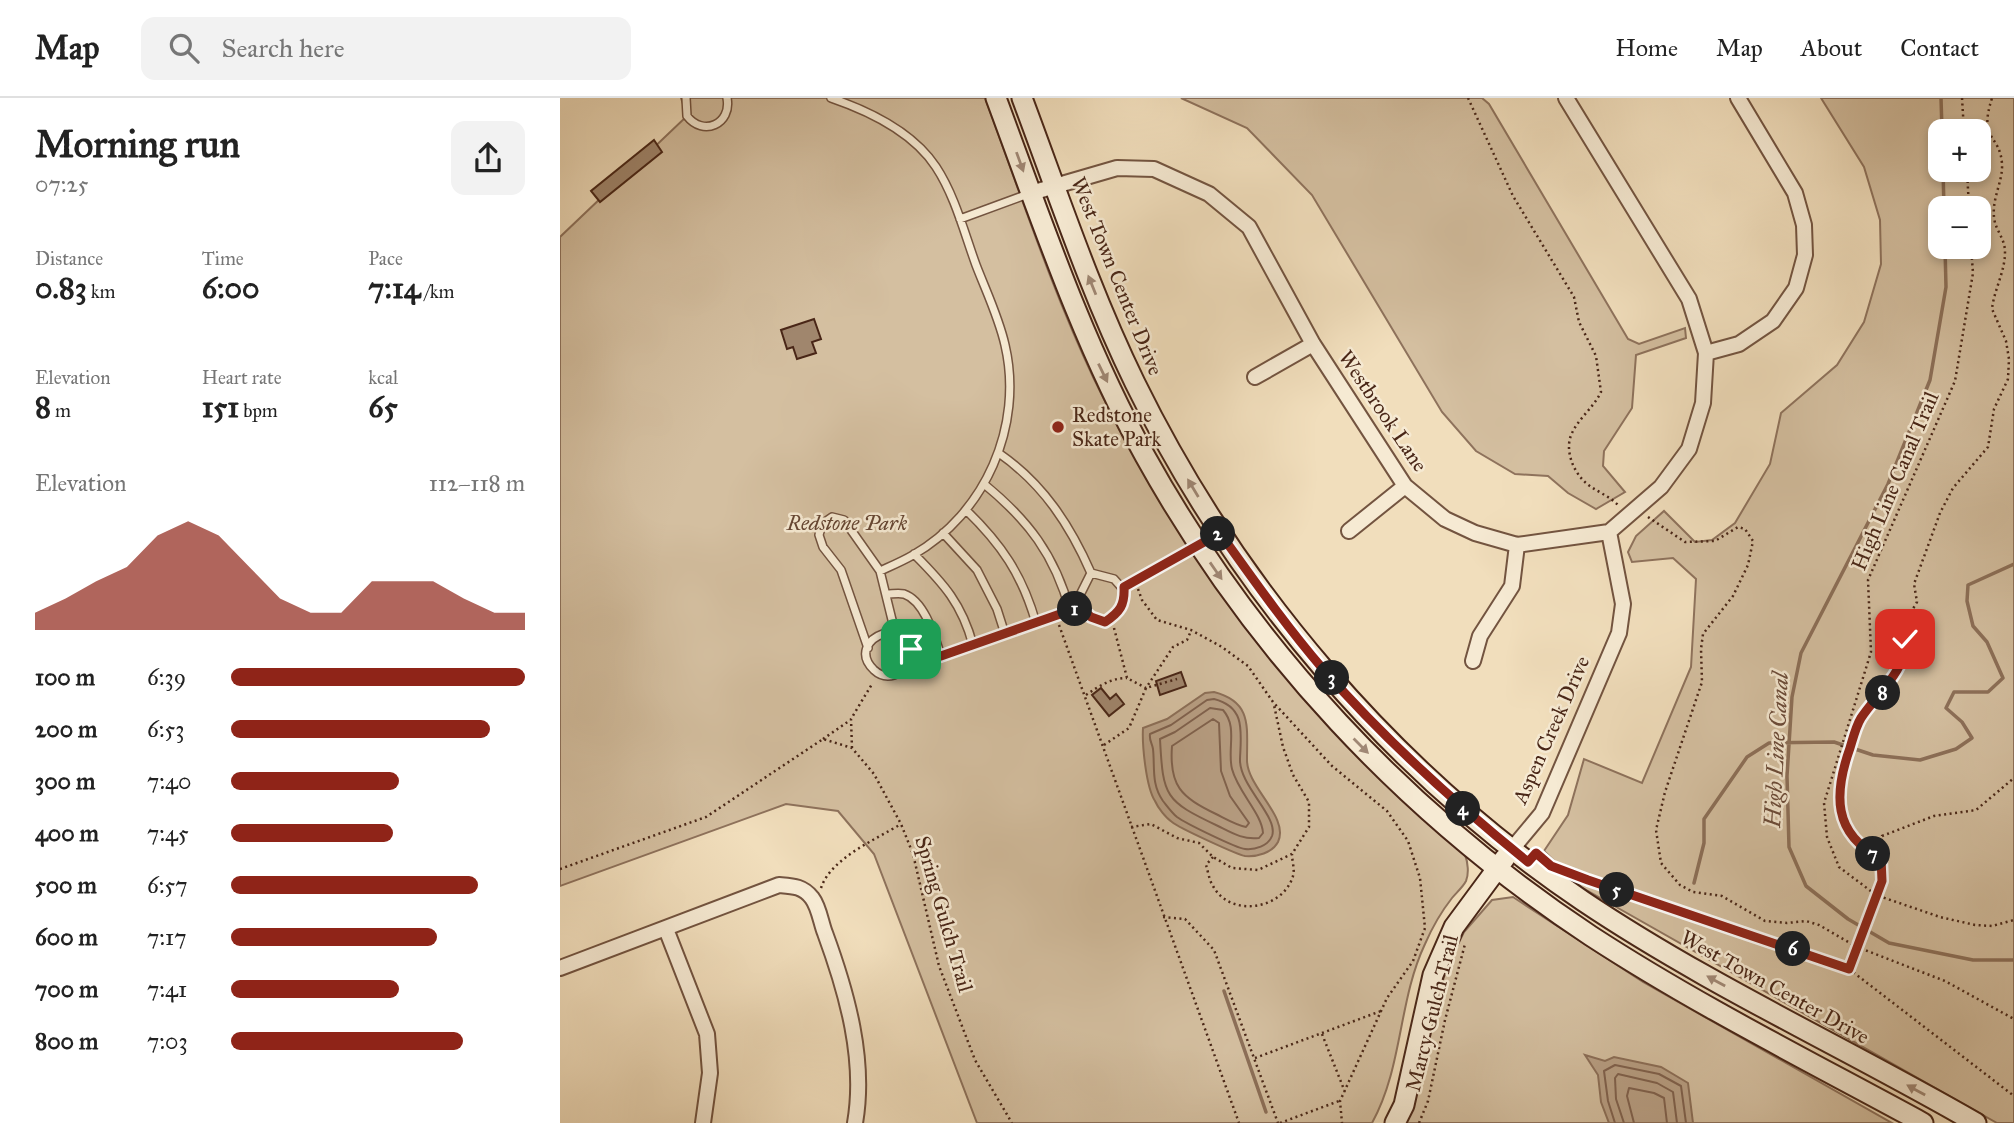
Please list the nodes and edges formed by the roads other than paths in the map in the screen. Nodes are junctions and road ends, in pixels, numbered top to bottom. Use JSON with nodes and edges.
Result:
{"nodes":[{"id":1,"x":686,"y":98,"type":"edge"},
{"id":2,"x":728,"y":98,"type":"edge"},
{"id":3,"x":831,"y":98,"type":"edge"},
{"id":4,"x":996,"y":98,"type":"edge"},
{"id":5,"x":1023,"y":98,"type":"edge"},
{"id":6,"x":1566,"y":98,"type":"edge"},
{"id":7,"x":1738,"y":98,"type":"edge"},
{"id":8,"x":1055,"y":185,"type":"junction"},
{"id":9,"x":1031,"y":193,"type":"junction"},
{"id":10,"x":960,"y":219,"type":"junction"},
{"id":11,"x":1313,"y":344,"type":"junction"},
{"id":12,"x":1706,"y":353,"type":"junction"},
{"id":13,"x":1255,"y":377,"type":"dead end"},
{"id":14,"x":1000,"y":454,"type":"junction"},
{"id":15,"x":984,"y":484,"type":"junction"},
{"id":16,"x":1405,"y":486,"type":"junction"},
{"id":17,"x":966,"y":510,"type":"junction"},
{"id":18,"x":1349,"y":531,"type":"dead end"},
{"id":19,"x":1609,"y":532,"type":"junction"},
{"id":20,"x":943,"y":533,"type":"junction"},
{"id":21,"x":1220,"y":533,"type":"junction"},
{"id":22,"x":1199,"y":545,"type":"junction"},
{"id":23,"x":1517,"y":545,"type":"junction"},
{"id":24,"x":914,"y":554,"type":"junction"},
{"id":25,"x":880,"y":571,"type":"junction"},
{"id":26,"x":1091,"y":573,"type":"junction"},
{"id":27,"x":1124,"y":587,"type":"junction"},
{"id":28,"x":887,"y":594,"type":"junction"},
{"id":29,"x":1080,"y":607,"type":"junction"},
{"id":30,"x":1070,"y":611,"type":"junction"},
{"id":31,"x":1036,"y":623,"type":"junction"},
{"id":32,"x":895,"y":632,"type":"junction"},
{"id":33,"x":1005,"y":634,"type":"junction"},
{"id":34,"x":973,"y":645,"type":"junction"},
{"id":35,"x":868,"y":648,"type":"junction"},
{"id":36,"x":941,"y":656,"type":"junction"},
{"id":37,"x":911,"y":661,"type":"junction"},
{"id":38,"x":1473,"y":661,"type":"dead end"},
{"id":39,"x":1512,"y":849,"type":"junction"},
{"id":40,"x":1498,"y":868,"type":"junction"},
{"id":41,"x":666,"y":929,"type":"junction"},
{"id":42,"x":560,"y":968,"type":"edge"},
{"id":43,"x":1966,"y":1120,"type":"edge"},
{"id":44,"x":703,"y":1123,"type":"edge"},
{"id":45,"x":855,"y":1123,"type":"edge"},
{"id":46,"x":1395,"y":1123,"type":"edge"},
{"id":47,"x":1923,"y":1123,"type":"edge"}],
"edges":[{"from":1,"to":2,"type":"lane"},
{"from":3,"to":10,"type":"lane"},
{"from":4,"to":9,"type":"street","one_way":true},
{"from":5,"to":8,"type":"street","name":"West Town Center Drive"},
{"from":6,"to":12,"type":"street"},
{"from":7,"to":12,"type":"street"},
{"from":8,"to":9,"type":"street","name":"Westbrook Lane"},
{"from":8,"to":11,"type":"street","name":"Westbrook Lane"},
{"from":21,"to":8,"type":"street","name":"West Town Center Drive","one_way":true},
{"from":9,"to":10,"type":"lane"},
{"from":9,"to":22,"type":"street","one_way":true},
{"from":10,"to":14,"type":"lane"},
{"from":11,"to":13,"type":"street"},
{"from":11,"to":16,"type":"street","name":"Westbrook Lane"},
{"from":12,"to":19,"type":"street"},
{"from":14,"to":15,"type":"lane"},
{"from":14,"to":26,"type":"lane"},
{"from":15,"to":17,"type":"lane"},
{"from":15,"to":30,"type":"lane"},
{"from":16,"to":18,"type":"street"},
{"from":16,"to":23,"type":"street","name":"Westbrook Lane"},
{"from":17,"to":20,"type":"lane"},
{"from":17,"to":31,"type":"lane"},
{"from":19,"to":23,"type":"street","name":"Westbrook Lane"},
{"from":19,"to":39,"type":"street","name":"Aspen Creek Drive"},
{"from":20,"to":24,"type":"lane"},
{"from":20,"to":33,"type":"lane"},
{"from":21,"to":22,"type":"lane"},
{"from":21,"to":39,"type":"street","name":"West Town Center Drive"},
{"from":22,"to":27,"type":"lane"},
{"from":22,"to":40,"type":"street","one_way":true},
{"from":23,"to":38,"type":"street"},
{"from":24,"to":25,"type":"lane"},
{"from":24,"to":34,"type":"lane"},
{"from":25,"to":28,"type":"lane"},
{"from":25,"to":35,"type":"lane"},
{"from":26,"to":27,"type":"lane"},
{"from":26,"to":29,"type":"lane"},
{"from":27,"to":29,"type":"lane"},
{"from":28,"to":32,"type":"lane"},
{"from":28,"to":36,"type":"lane"},
{"from":29,"to":30,"type":"lane"},
{"from":30,"to":31,"type":"lane"},
{"from":31,"to":33,"type":"lane"},
{"from":32,"to":35,"type":"lane"},
{"from":32,"to":37,"type":"lane"},
{"from":33,"to":34,"type":"lane"},
{"from":34,"to":36,"type":"lane"},
{"from":35,"to":37,"type":"lane"},
{"from":36,"to":37,"type":"lane"},
{"from":39,"to":40,"type":"street","name":"Aspen Creek Drive"},
{"from":43,"to":39,"type":"street","name":"West Town Center Drive","one_way":true},
{"from":40,"to":46,"type":"street","name":"Aspen Creek Drive"},
{"from":40,"to":47,"type":"street"},
{"from":41,"to":42,"type":"street"},
{"from":41,"to":44,"type":"street"},
{"from":41,"to":45,"type":"street"}]}
